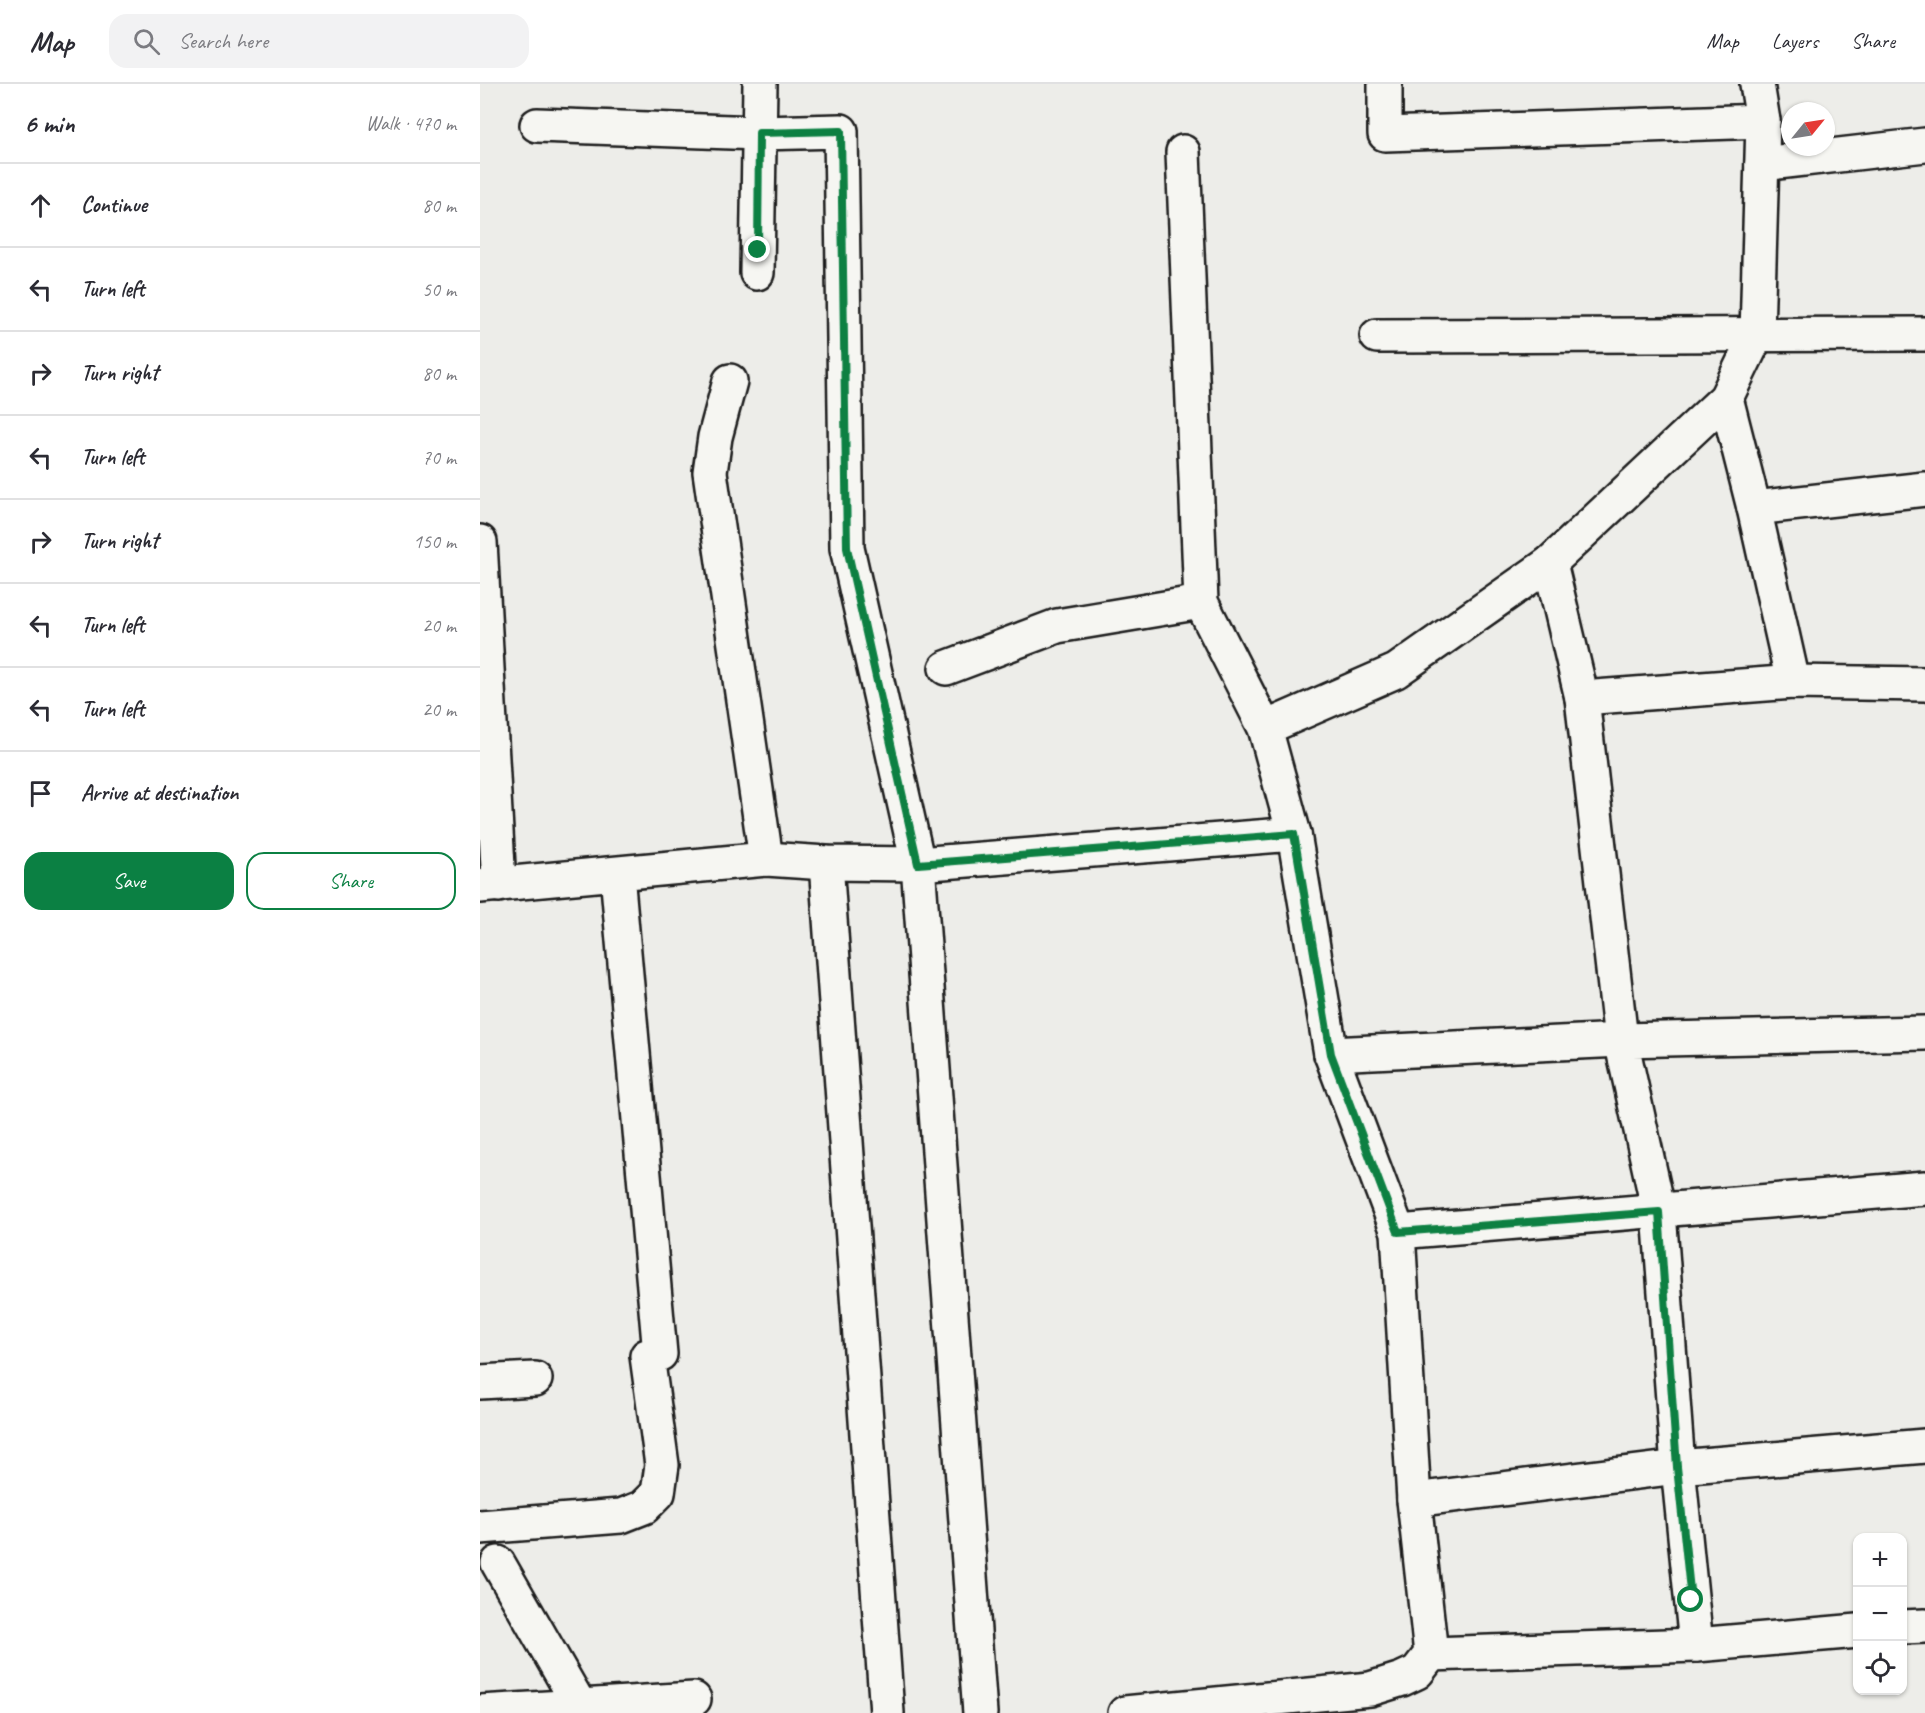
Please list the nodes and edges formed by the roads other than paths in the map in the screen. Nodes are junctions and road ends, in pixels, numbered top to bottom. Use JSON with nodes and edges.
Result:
{"nodes":[{"id":1,"x":760,"y":84,"type":"edge"},
{"id":2,"x":1385,"y":84,"type":"edge"},
{"id":3,"x":1757,"y":84,"type":"edge"},
{"id":4,"x":1763,"y":121,"type":"junction"},
{"id":5,"x":537,"y":125,"type":"dead end"},
{"id":6,"x":759,"y":133,"type":"junction"},
{"id":7,"x":1925,"y":145,"type":"edge"},
{"id":8,"x":1184,"y":152,"type":"dead end"},
{"id":9,"x":1762,"y":164,"type":"junction"},
{"id":10,"x":757,"y":273,"type":"dead end"},
{"id":11,"x":1757,"y":334,"type":"junction"},
{"id":12,"x":1925,"y":334,"type":"edge"},
{"id":13,"x":1377,"y":336,"type":"dead end"},
{"id":14,"x":730,"y":381,"type":"dead end"},
{"id":15,"x":1725,"y":398,"type":"junction"},
{"id":16,"x":1925,"y":489,"type":"edge"},
{"id":17,"x":1754,"y":508,"type":"junction"},
{"id":18,"x":480,"y":542,"type":"edge"},
{"id":19,"x":1550,"y":563,"type":"junction"},
{"id":20,"x":1201,"y":602,"type":"junction"},
{"id":21,"x":946,"y":668,"type":"dead end"},
{"id":22,"x":483,"y":670,"type":"edge"},
{"id":23,"x":1793,"y":682,"type":"junction"},
{"id":24,"x":1925,"y":684,"type":"edge"},
{"id":25,"x":1582,"y":698,"type":"junction"},
{"id":26,"x":1265,"y":728,"type":"junction"},
{"id":27,"x":1294,"y":834,"type":"junction"},
{"id":28,"x":766,"y":859,"type":"junction"},
{"id":29,"x":826,"y":863,"type":"junction"},
{"id":30,"x":918,"y":864,"type":"junction"},
{"id":31,"x":616,"y":873,"type":"junction"},
{"id":32,"x":489,"y":886,"type":"edge"},
{"id":33,"x":1925,"y":1033,"type":"edge"},
{"id":34,"x":1621,"y":1040,"type":"junction"},
{"id":35,"x":1331,"y":1054,"type":"junction"},
{"id":36,"x":1925,"y":1188,"type":"edge"},
{"id":37,"x":1659,"y":1212,"type":"junction"},
{"id":38,"x":1398,"y":1232,"type":"junction"},
{"id":39,"x":535,"y":1379,"type":"dead end"},
{"id":40,"x":480,"y":1382,"type":"edge"},
{"id":41,"x":1925,"y":1446,"type":"edge"},
{"id":42,"x":1677,"y":1467,"type":"junction"},
{"id":43,"x":1414,"y":1500,"type":"junction"},
{"id":44,"x":480,"y":1527,"type":"edge"},
{"id":45,"x":498,"y":1563,"type":"dead end"},
{"id":46,"x":1925,"y":1626,"type":"edge"},
{"id":47,"x":1907,"y":1628,"type":"edge"},
{"id":48,"x":1853,"y":1631,"type":"edge"},
{"id":49,"x":1696,"y":1645,"type":"junction"},
{"id":50,"x":1431,"y":1654,"type":"junction"},
{"id":51,"x":694,"y":1699,"type":"dead end"},
{"id":52,"x":599,"y":1708,"type":"edge"},
{"id":53,"x":480,"y":1712,"type":"edge"},
{"id":54,"x":887,"y":1713,"type":"edge"},
{"id":55,"x":980,"y":1713,"type":"edge"},
{"id":56,"x":1125,"y":1713,"type":"edge"}],
"edges":[{"from":1,"to":6,"type":"street"},
{"from":2,"to":4,"type":"street"},
{"from":3,"to":4,"type":"street"},
{"from":4,"to":9,"type":"street"},
{"from":5,"to":6,"type":"street"},
{"from":6,"to":10,"type":"street"},
{"from":6,"to":30,"type":"street"},
{"from":7,"to":9,"type":"street"},
{"from":8,"to":20,"type":"street"},
{"from":9,"to":11,"type":"street"},
{"from":11,"to":12,"type":"street"},
{"from":11,"to":13,"type":"street"},
{"from":11,"to":15,"type":"street"},
{"from":14,"to":28,"type":"street"},
{"from":15,"to":17,"type":"street"},
{"from":15,"to":19,"type":"street"},
{"from":16,"to":17,"type":"street"},
{"from":17,"to":23,"type":"street"},
{"from":18,"to":22,"type":"street"},
{"from":19,"to":25,"type":"street"},
{"from":19,"to":26,"type":"street"},
{"from":20,"to":21,"type":"street"},
{"from":20,"to":26,"type":"street"},
{"from":22,"to":32,"type":"street"},
{"from":23,"to":24,"type":"street"},
{"from":23,"to":25,"type":"street"},
{"from":25,"to":34,"type":"street"},
{"from":26,"to":27,"type":"street"},
{"from":27,"to":30,"type":"street"},
{"from":27,"to":35,"type":"street"},
{"from":28,"to":29,"type":"street"},
{"from":28,"to":31,"type":"street"},
{"from":29,"to":30,"type":"street"},
{"from":29,"to":54,"type":"street"},
{"from":30,"to":55,"type":"street"},
{"from":31,"to":32,"type":"street"},
{"from":31,"to":44,"type":"street"},
{"from":33,"to":34,"type":"street"},
{"from":34,"to":35,"type":"street"},
{"from":34,"to":37,"type":"street"},
{"from":35,"to":38,"type":"street"},
{"from":36,"to":37,"type":"street"},
{"from":37,"to":38,"type":"street"},
{"from":37,"to":42,"type":"street"},
{"from":38,"to":43,"type":"street"},
{"from":39,"to":40,"type":"street"},
{"from":41,"to":42,"type":"street"},
{"from":42,"to":43,"type":"street"},
{"from":42,"to":49,"type":"street"},
{"from":43,"to":50,"type":"street"},
{"from":45,"to":52,"type":"street"},
{"from":46,"to":47,"type":"street"},
{"from":48,"to":49,"type":"street"},
{"from":49,"to":50,"type":"street"},
{"from":50,"to":56,"type":"street"},
{"from":51,"to":52,"type":"street"},
{"from":52,"to":53,"type":"street"}]}
